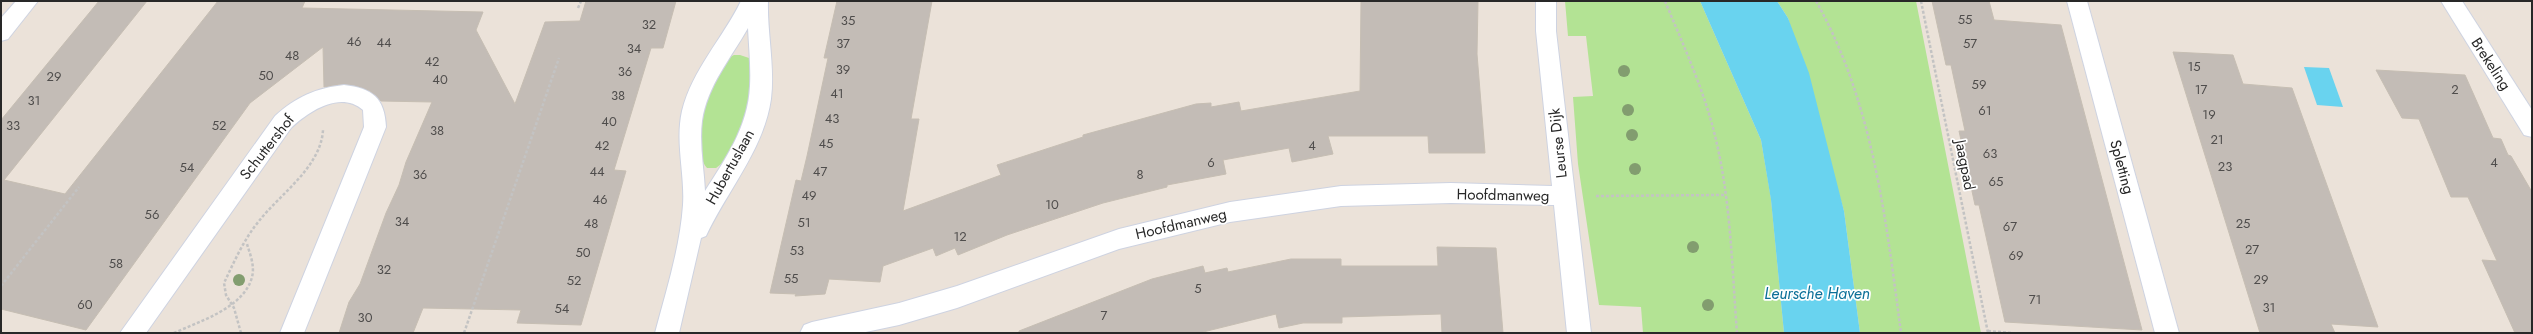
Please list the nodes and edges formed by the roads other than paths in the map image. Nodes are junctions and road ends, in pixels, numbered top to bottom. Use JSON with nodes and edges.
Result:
{"nodes":[{"id":1,"x":28,"y":1,"type":"edge"},
{"id":2,"x":751,"y":1,"type":"edge"},
{"id":3,"x":758,"y":1,"type":"edge"},
{"id":4,"x":1546,"y":1,"type":"edge"},
{"id":5,"x":2077,"y":1,"type":"edge"},
{"id":6,"x":2451,"y":1,"type":"edge"},
{"id":7,"x":1,"y":33,"type":"edge"},
{"id":8,"x":2532,"y":128,"type":"edge"},
{"id":9,"x":1564,"y":196,"type":"junction"},
{"id":10,"x":680,"y":282,"type":"junction"},
{"id":11,"x":132,"y":333,"type":"edge"},
{"id":12,"x":292,"y":333,"type":"edge"},
{"id":13,"x":667,"y":333,"type":"edge"},
{"id":14,"x":812,"y":333,"type":"edge"},
{"id":15,"x":1579,"y":333,"type":"edge"},
{"id":16,"x":2167,"y":333,"type":"edge"}],
"edges":[{"from":1,"to":7,"type":"street"},
{"from":2,"to":10,"type":"street","name":"Hubertuslaan"},
{"from":3,"to":10,"type":"street","name":"Hubertuslaan"},
{"from":4,"to":9,"type":"street","name":"Leurse Dijk"},
{"from":5,"to":16,"type":"street","name":"Spletting"},
{"from":6,"to":8,"type":"street","name":"Brekeling"},
{"from":9,"to":14,"type":"street","name":"Hoofdmanweg"},
{"from":9,"to":15,"type":"street","name":"Leurse Dijk"},
{"from":10,"to":13,"type":"street","name":"Hubertuslaan"},
{"from":11,"to":12,"type":"street","name":"Schuttershof"}]}
